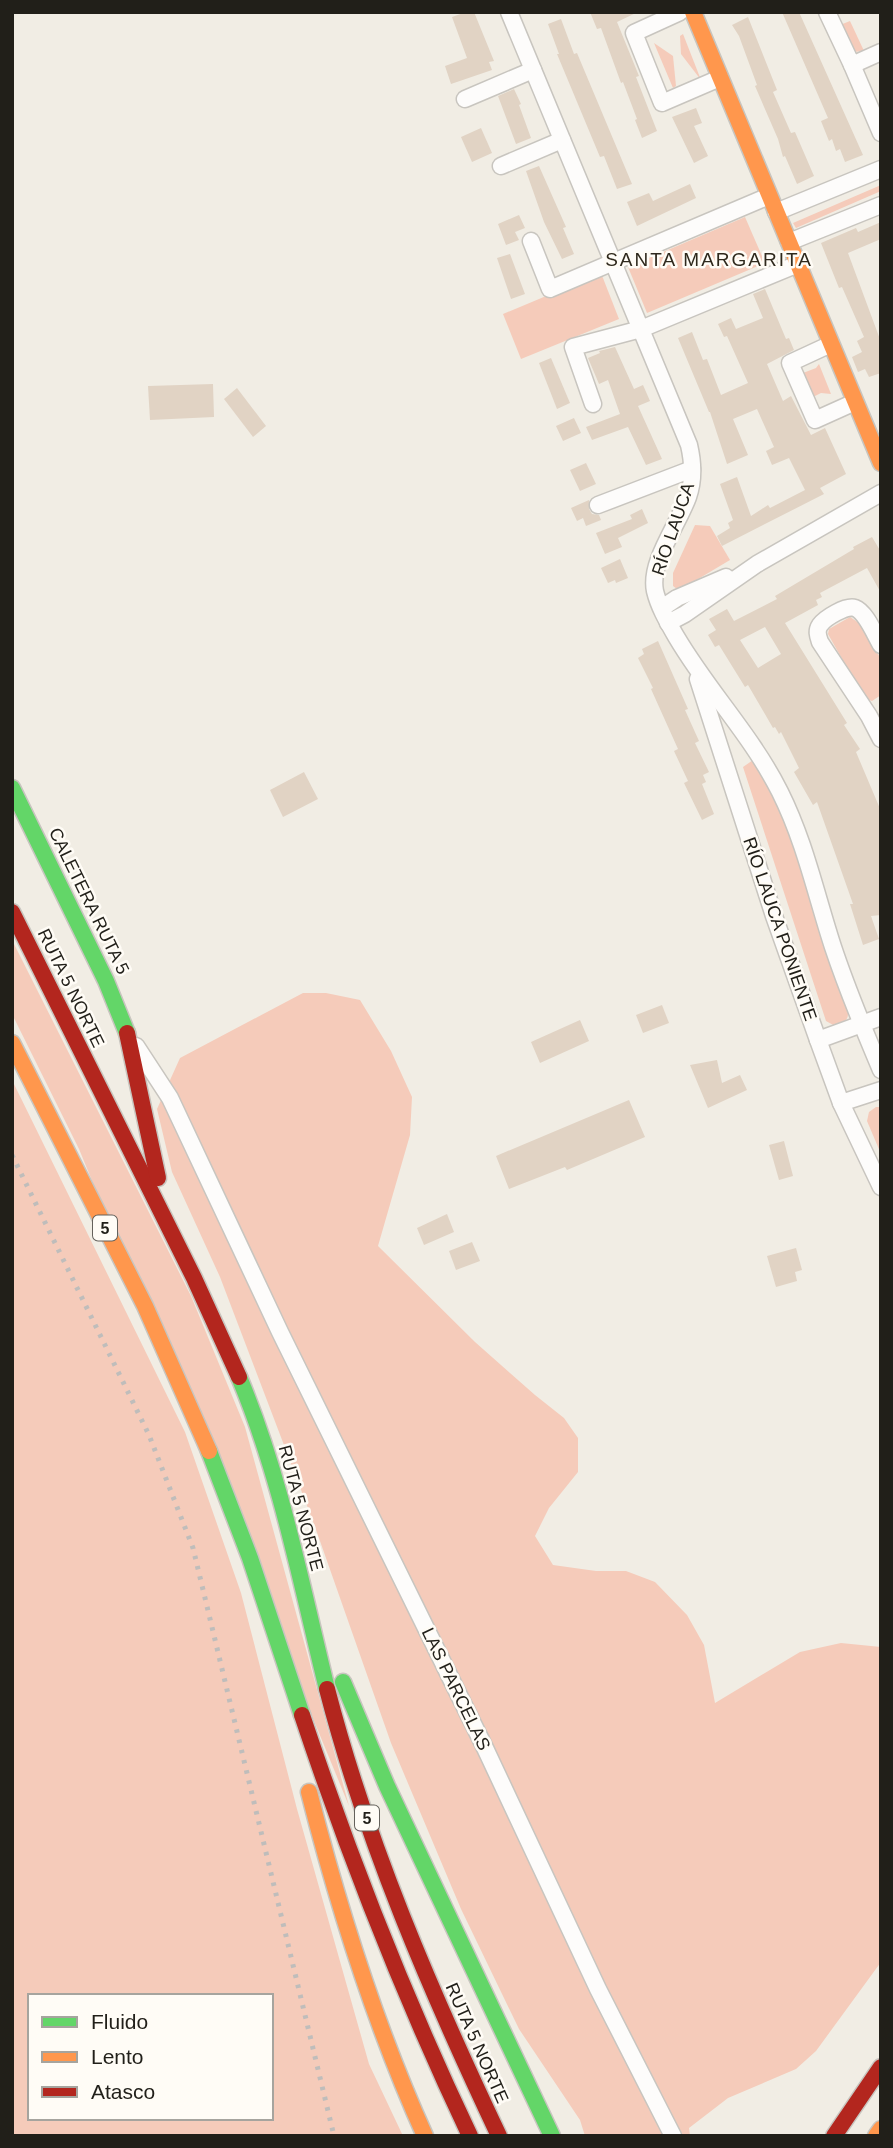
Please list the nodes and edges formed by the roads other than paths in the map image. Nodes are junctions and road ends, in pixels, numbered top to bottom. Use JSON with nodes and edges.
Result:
{"nodes":[{"id":1,"x":509,"y":12,"type":"edge"},
{"id":2,"x":680,"y":12,"type":"edge"},
{"id":3,"x":693,"y":12,"type":"edge"},
{"id":4,"x":827,"y":12,"type":"edge"},
{"id":5,"x":881,"y":52,"type":"edge"},
{"id":6,"x":852,"y":65,"type":"junction"},
{"id":7,"x":533,"y":70,"type":"junction"},
{"id":8,"x":720,"y":78,"type":"junction"},
{"id":9,"x":466,"y":99,"type":"dead end"},
{"id":10,"x":881,"y":133,"type":"edge"},
{"id":11,"x":562,"y":141,"type":"junction"},
{"id":12,"x":501,"y":166,"type":"dead end"},
{"id":13,"x":881,"y":169,"type":"edge"},
{"id":14,"x":769,"y":196,"type":"junction"},
{"id":15,"x":881,"y":205,"type":"edge"},
{"id":16,"x":776,"y":212,"type":"junction"},
{"id":17,"x":531,"y":241,"type":"dead end"},
{"id":18,"x":789,"y":243,"type":"junction"},
{"id":19,"x":613,"y":262,"type":"junction"},
{"id":20,"x":798,"y":264,"type":"junction"},
{"id":21,"x":641,"y":329,"type":"junction"},
{"id":22,"x":831,"y":344,"type":"junction"},
{"id":23,"x":855,"y":402,"type":"junction"},
{"id":24,"x":593,"y":404,"type":"dead end"},
{"id":25,"x":881,"y":463,"type":"edge"},
{"id":26,"x":692,"y":469,"type":"junction"},
{"id":27,"x":881,"y":493,"type":"edge"},
{"id":28,"x":598,"y":505,"type":"dead end"},
{"id":29,"x":665,"y":615,"type":"junction"},
{"id":30,"x":881,"y":645,"type":"edge"},
{"id":31,"x":694,"y":667,"type":"junction"},
{"id":32,"x":875,"y":712,"type":"edge"},
{"id":33,"x":881,"y":738,"type":"edge"},
{"id":34,"x":12,"y":788,"type":"edge"},
{"id":35,"x":12,"y":912,"type":"edge"},
{"id":36,"x":881,"y":1017,"type":"edge"},
{"id":37,"x":862,"y":1024,"type":"junction"},
{"id":38,"x":127,"y":1033,"type":"junction"},
{"id":39,"x":818,"y":1041,"type":"junction"},
{"id":40,"x":12,"y":1043,"type":"edge"},
{"id":41,"x":881,"y":1070,"type":"edge"},
{"id":42,"x":881,"y":1090,"type":"edge"},
{"id":43,"x":841,"y":1103,"type":"junction"},
{"id":44,"x":881,"y":1187,"type":"edge"},
{"id":45,"x":183,"y":1255,"type":"junction"},
{"id":46,"x":276,"y":1486,"type":"junction"},
{"id":47,"x":256,"y":1574,"type":"junction"},
{"id":48,"x":881,"y":2067,"type":"edge"},
{"id":49,"x":881,"y":2129,"type":"edge"},
{"id":50,"x":425,"y":2136,"type":"edge"},
{"id":51,"x":470,"y":2136,"type":"edge"},
{"id":52,"x":499,"y":2136,"type":"edge"},
{"id":53,"x":552,"y":2136,"type":"edge"},
{"id":54,"x":673,"y":2136,"type":"edge"},
{"id":55,"x":834,"y":2136,"type":"edge"},
{"id":56,"x":876,"y":2136,"type":"edge"}],
"edges":[{"from":1,"to":7,"type":"street","name":"RÍO LAUCA"},
{"from":2,"to":8,"type":"street"},
{"from":3,"to":8,"type":"main road"},
{"from":4,"to":6,"type":"street"},
{"from":5,"to":6,"type":"street"},
{"from":6,"to":10,"type":"street"},
{"from":7,"to":9,"type":"street"},
{"from":7,"to":11,"type":"street","name":"RÍO LAUCA"},
{"from":8,"to":14,"type":"main road"},
{"from":11,"to":12,"type":"street"},
{"from":11,"to":19,"type":"street","name":"RÍO LAUCA"},
{"from":13,"to":16,"type":"street"},
{"from":14,"to":16,"type":"main road"},
{"from":14,"to":19,"type":"street"},
{"from":15,"to":18,"type":"street"},
{"from":16,"to":18,"type":"main road"},
{"from":17,"to":19,"type":"street"},
{"from":18,"to":20,"type":"main road"},
{"from":19,"to":21,"type":"street","name":"RÍO LAUCA"},
{"from":20,"to":21,"type":"street"},
{"from":20,"to":22,"type":"main road"},
{"from":21,"to":24,"type":"street"},
{"from":21,"to":26,"type":"street","name":"RÍO LAUCA"},
{"from":22,"to":23,"type":"main road"},
{"from":22,"to":23,"type":"street"},
{"from":23,"to":25,"type":"main road"},
{"from":26,"to":28,"type":"street"},
{"from":26,"to":29,"type":"street","name":"RÍO LAUCA"},
{"from":27,"to":29,"type":"street"},
{"from":29,"to":31,"type":"street","name":"RÍO LAUCA"},
{"from":30,"to":32,"type":"street"},
{"from":31,"to":37,"type":"street","name":"RÍO LAUCA"},
{"from":31,"to":39,"type":"street","name":"RÍO LAUCA PONIENTE"},
{"from":32,"to":33,"type":"street"},
{"from":34,"to":38,"type":"main road","name":"CALETERA RUTA 5"},
{"from":35,"to":45,"type":"main road","name":"RUTA 5 NORTE","number":"5"},
{"from":36,"to":37,"type":"street"},
{"from":37,"to":39,"type":"street"},
{"from":37,"to":41,"type":"street","name":"RÍO LAUCA"},
{"from":38,"to":45,"type":"main road","name":"CALETERA RUTA 5"},
{"from":38,"to":54,"type":"street","name":"LAS PARCELAS"},
{"from":39,"to":43,"type":"street","name":"RÍO LAUCA PONIENTE"},
{"from":40,"to":47,"type":"main road","number":"5"},
{"from":42,"to":43,"type":"street"},
{"from":43,"to":44,"type":"street","name":"RÍO LAUCA PONIENTE"},
{"from":45,"to":46,"type":"main road","name":"RUTA 5 NORTE","number":"5"},
{"from":46,"to":52,"type":"main road","name":"RUTA 5 NORTE","number":"5"},
{"from":46,"to":53,"type":"main road"},
{"from":47,"to":50,"type":"main road"},
{"from":47,"to":51,"type":"main road","number":"5"},
{"from":48,"to":55,"type":"main road"},
{"from":49,"to":56,"type":"main road"}]}
